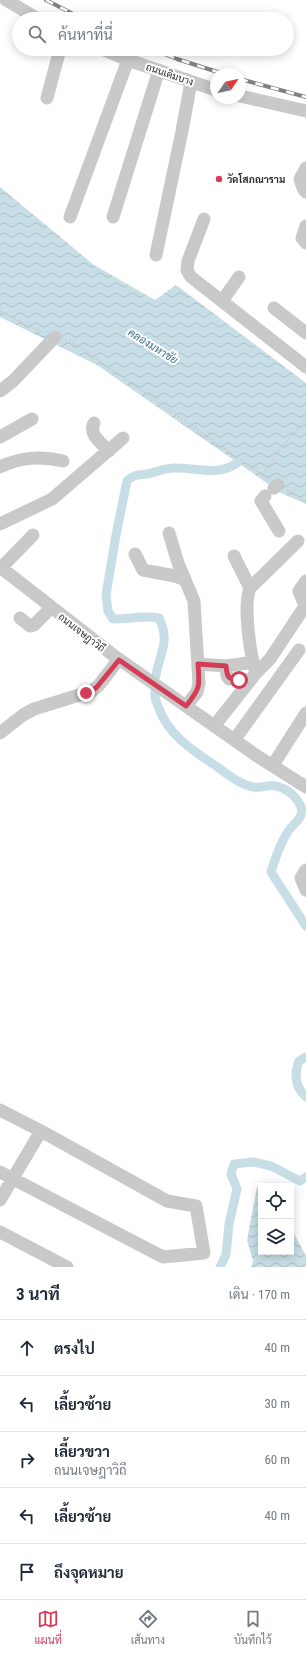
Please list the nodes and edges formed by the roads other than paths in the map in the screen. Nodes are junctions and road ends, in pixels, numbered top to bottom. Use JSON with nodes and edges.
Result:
{"nodes":[{"id":1,"x":6,"y":0,"type":"edge"},
{"id":2,"x":26,"y":12,"type":"edge"},
{"id":3,"x":58,"y":56,"type":"edge"},
{"id":4,"x":119,"y":56,"type":"edge"},
{"id":5,"x":128,"y":60,"type":"junction"},
{"id":6,"x":159,"y":70,"type":"junction"},
{"id":7,"x":191,"y":82,"type":"junction"},
{"id":8,"x":210,"y":88,"type":"edge"},
{"id":9,"x":246,"y":97,"type":"edge"},
{"id":10,"x":47,"y":98,"type":"dead end"},
{"id":11,"x":306,"y":111,"type":"edge"},
{"id":12,"x":306,"y":168,"type":"edge"},
{"id":13,"x":306,"y":192,"type":"edge"},
{"id":14,"x":70,"y":217,"type":"dead end"},
{"id":15,"x":113,"y":217,"type":"dead end"},
{"id":16,"x":204,"y":219,"type":"dead end"},
{"id":17,"x":306,"y":226,"type":"edge"},
{"id":18,"x":306,"y":243,"type":"edge"},
{"id":19,"x":156,"y":255,"type":"dead end"},
{"id":20,"x":239,"y":277,"type":"dead end"},
{"id":21,"x":222,"y":301,"type":"junction"},
{"id":22,"x":274,"y":308,"type":"dead end"},
{"id":23,"x":304,"y":326,"type":"edge"},
{"id":24,"x":55,"y":337,"type":"road end"},
{"id":25,"x":306,"y":367,"type":"edge"},
{"id":26,"x":0,"y":391,"type":"edge"},
{"id":27,"x":32,"y":419,"type":"dead end"},
{"id":28,"x":94,"y":423,"type":"dead end"},
{"id":29,"x":0,"y":437,"type":"edge"},
{"id":30,"x":123,"y":438,"type":"dead end"},
{"id":31,"x":108,"y":451,"type":"junction"},
{"id":32,"x":63,"y":461,"type":"dead end"},
{"id":33,"x":0,"y":467,"type":"edge"},
{"id":34,"x":272,"y":490,"type":"road end"},
{"id":35,"x":0,"y":524,"type":"edge"},
{"id":36,"x":279,"y":531,"type":"dead end"},
{"id":37,"x":169,"y":533,"type":"dead end"},
{"id":38,"x":33,"y":535,"type":"dead end"},
{"id":39,"x":298,"y":541,"type":"dead end"},
{"id":40,"x":136,"y":554,"type":"dead end"},
{"id":41,"x":234,"y":556,"type":"dead end"},
{"id":42,"x":0,"y":568,"type":"edge"},
{"id":43,"x":185,"y":580,"type":"junction"},
{"id":44,"x":306,"y":581,"type":"edge"},
{"id":45,"x":250,"y":588,"type":"junction"},
{"id":46,"x":306,"y":606,"type":"edge"},
{"id":47,"x":51,"y":608,"type":"junction"},
{"id":48,"x":20,"y":618,"type":"dead end"},
{"id":49,"x":299,"y":650,"type":"dead end"},
{"id":50,"x":119,"y":660,"type":"junction"},
{"id":51,"x":198,"y":664,"type":"junction"},
{"id":52,"x":251,"y":672,"type":"junction"},
{"id":53,"x":186,"y":706,"type":"junction"},
{"id":54,"x":306,"y":713,"type":"edge"},
{"id":55,"x":215,"y":725,"type":"junction"},
{"id":56,"x":0,"y":733,"type":"edge"},
{"id":57,"x":234,"y":739,"type":"junction"},
{"id":58,"x":273,"y":765,"type":"junction"},
{"id":59,"x":306,"y":787,"type":"edge"},
{"id":60,"x":306,"y":870,"type":"edge"},
{"id":61,"x":306,"y":890,"type":"edge"},
{"id":62,"x":0,"y":1110,"type":"edge"},
{"id":63,"x":41,"y":1131,"type":"junction"},
{"id":64,"x":0,"y":1172,"type":"edge"},
{"id":65,"x":13,"y":1178,"type":"junction"},
{"id":66,"x":0,"y":1200,"type":"edge"},
{"id":67,"x":0,"y":1232,"type":"edge"},
{"id":68,"x":67,"y":1267,"type":"edge"}],
"edges":[{"from":1,"to":2,"type":"street"},
{"from":3,"to":10,"type":"street"},
{"from":4,"to":5,"type":"street","name":"ถนนเดิมบาง"},
{"from":5,"to":6,"type":"street","name":"ถนนเดิมบาง"},
{"from":5,"to":14,"type":"street"},
{"from":6,"to":7,"type":"street","name":"ถนนเดิมบาง"},
{"from":6,"to":15,"type":"street"},
{"from":7,"to":8,"type":"street","name":"ถนนเดิมบาง"},
{"from":7,"to":19,"type":"street"},
{"from":9,"to":11,"type":"street"},
{"from":12,"to":13,"type":"street"},
{"from":16,"to":21,"type":"street"},
{"from":17,"to":18,"type":"street"},
{"from":20,"to":21,"type":"street"},
{"from":21,"to":25,"type":"street"},
{"from":22,"to":23,"type":"street"},
{"from":24,"to":26,"type":"street"},
{"from":27,"to":29,"type":"street"},
{"from":28,"to":31,"type":"street"},
{"from":30,"to":31,"type":"street"},
{"from":31,"to":35,"type":"street"},
{"from":32,"to":33,"type":"street"},
{"from":34,"to":36,"type":"street"},
{"from":37,"to":43,"type":"street"},
{"from":38,"to":42,"type":"street"},
{"from":39,"to":45,"type":"street"},
{"from":40,"to":43,"type":"street"},
{"from":41,"to":45,"type":"street"},
{"from":42,"to":47,"type":"street","name":"ถนนเจษฎาวิถี"},
{"from":43,"to":51,"type":"street"},
{"from":44,"to":46,"type":"street"},
{"from":45,"to":52,"type":"street"},
{"from":46,"to":52,"type":"street"},
{"from":47,"to":48,"type":"street"},
{"from":47,"to":50,"type":"street","name":"ถนนเจษฎาวิถี"},
{"from":49,"to":57,"type":"street"},
{"from":50,"to":53,"type":"street","name":"ถนนเจษฎาวิถี"},
{"from":50,"to":56,"type":"street"},
{"from":51,"to":52,"type":"street"},
{"from":51,"to":53,"type":"street"},
{"from":52,"to":55,"type":"street"},
{"from":53,"to":55,"type":"street","name":"ถนนเจษฎาวิถี"},
{"from":54,"to":58,"type":"street"},
{"from":55,"to":57,"type":"street","name":"ถนนเจษฎาวิถี"},
{"from":57,"to":58,"type":"street","name":"ถนนเจษฎาวิถี"},
{"from":58,"to":59,"type":"street","name":"ถนนเจษฎาวิถี"},
{"from":60,"to":61,"type":"street"},
{"from":62,"to":63,"type":"street"},
{"from":63,"to":65,"type":"street"},
{"from":63,"to":65,"type":"street"},
{"from":64,"to":65,"type":"street"},
{"from":65,"to":66,"type":"street"},
{"from":67,"to":68,"type":"street"}]}
